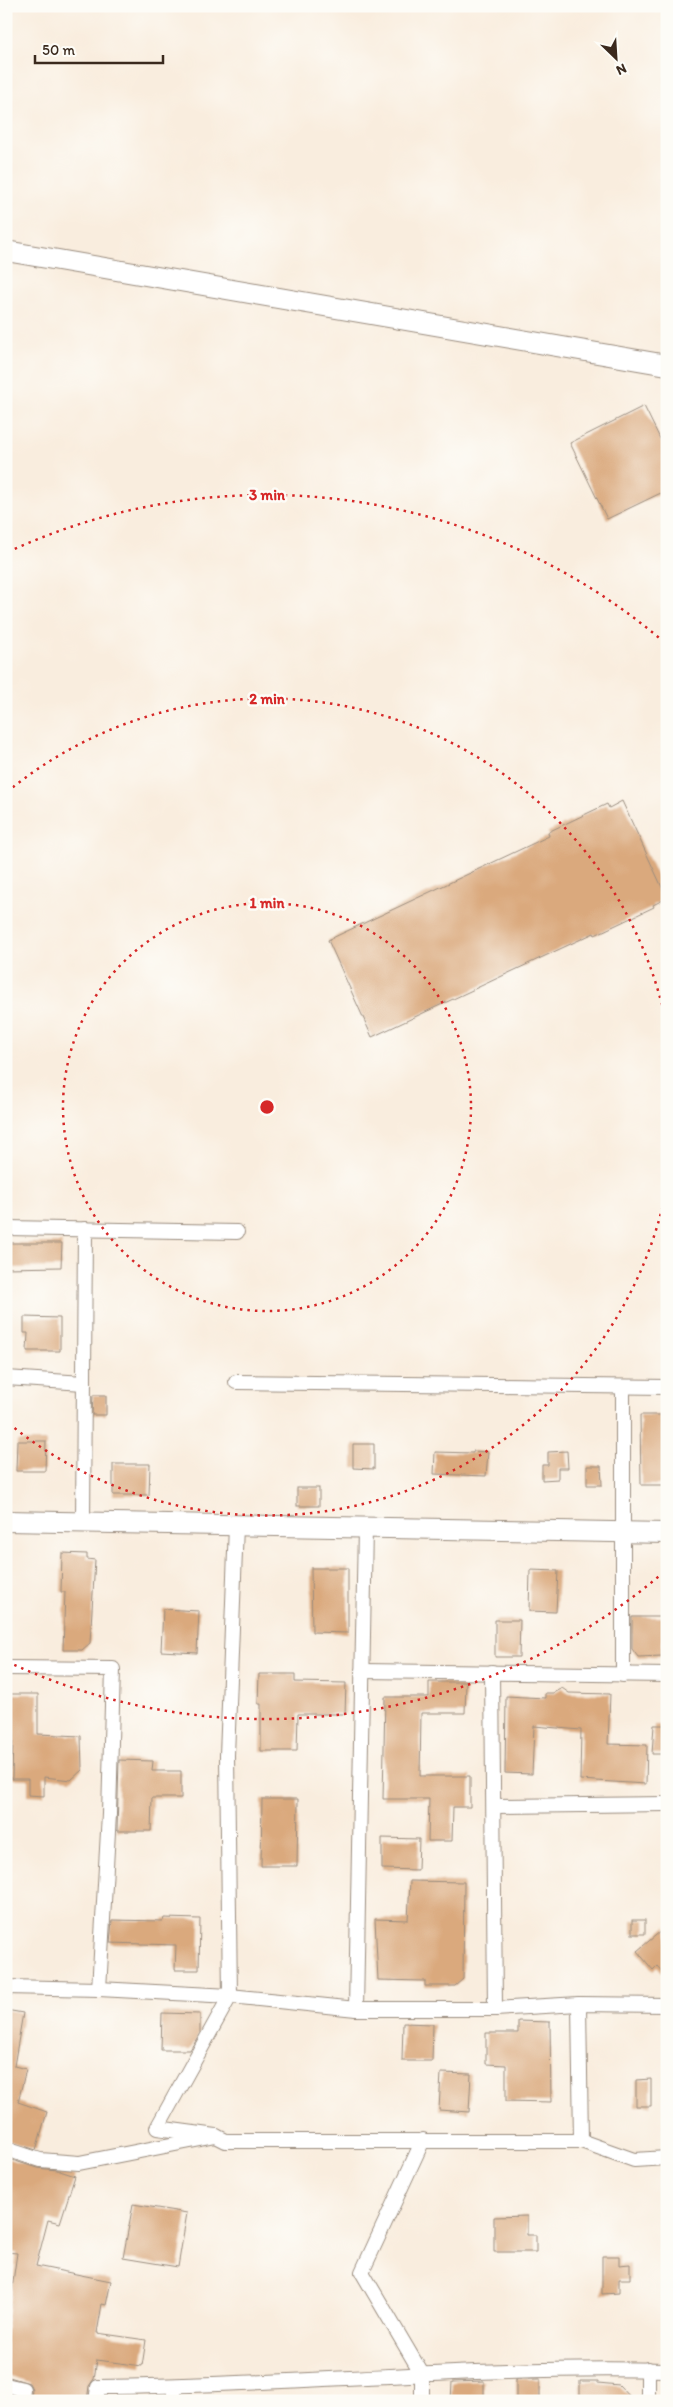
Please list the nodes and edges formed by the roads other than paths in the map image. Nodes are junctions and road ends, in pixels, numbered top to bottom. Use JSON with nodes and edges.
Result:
{"nodes":[{"id":1,"x":6,"y":251,"type":"edge"},
{"id":2,"x":667,"y":365,"type":"edge"},
{"id":3,"x":6,"y":1228,"type":"edge"},
{"id":4,"x":84,"y":1229,"type":"junction"},
{"id":5,"x":237,"y":1232,"type":"dead end"},
{"id":6,"x":6,"y":1378,"type":"edge"},
{"id":7,"x":236,"y":1382,"type":"dead end"},
{"id":8,"x":84,"y":1383,"type":"junction"},
{"id":9,"x":623,"y":1386,"type":"junction"},
{"id":10,"x":667,"y":1387,"type":"edge"},
{"id":11,"x":6,"y":1521,"type":"edge"},
{"id":12,"x":83,"y":1523,"type":"junction"},
{"id":13,"x":236,"y":1526,"type":"junction"},
{"id":14,"x":365,"y":1528,"type":"junction"},
{"id":15,"x":623,"y":1532,"type":"junction"},
{"id":16,"x":667,"y":1532,"type":"edge"},
{"id":17,"x":6,"y":1668,"type":"edge"},
{"id":18,"x":362,"y":1671,"type":"junction"},
{"id":19,"x":492,"y":1672,"type":"junction"},
{"id":20,"x":624,"y":1674,"type":"junction"},
{"id":21,"x":667,"y":1675,"type":"edge"},
{"id":22,"x":667,"y":1804,"type":"edge"},
{"id":23,"x":494,"y":1806,"type":"junction"},
{"id":24,"x":6,"y":1987,"type":"edge"},
{"id":25,"x":99,"y":1989,"type":"junction"},
{"id":26,"x":230,"y":1996,"type":"junction"},
{"id":27,"x":579,"y":2004,"type":"junction"},
{"id":28,"x":667,"y":2005,"type":"edge"},
{"id":29,"x":356,"y":2009,"type":"junction"},
{"id":30,"x":495,"y":2009,"type":"junction"},
{"id":31,"x":216,"y":2136,"type":"junction"},
{"id":32,"x":423,"y":2140,"type":"junction"},
{"id":33,"x":581,"y":2141,"type":"junction"},
{"id":34,"x":6,"y":2149,"type":"edge"},
{"id":35,"x":667,"y":2158,"type":"edge"},
{"id":36,"x":648,"y":2369,"type":"junction"},
{"id":37,"x":667,"y":2370,"type":"edge"},
{"id":38,"x":422,"y":2374,"type":"junction"},
{"id":39,"x":6,"y":2385,"type":"edge"},
{"id":40,"x":174,"y":2386,"type":"junction"},
{"id":41,"x":22,"y":2401,"type":"edge"},
{"id":42,"x":96,"y":2401,"type":"edge"},
{"id":43,"x":174,"y":2401,"type":"edge"},
{"id":44,"x":422,"y":2401,"type":"edge"},
{"id":45,"x":648,"y":2401,"type":"edge"}],
"edges":[{"from":1,"to":2,"type":"street"},
{"from":3,"to":4,"type":"street"},
{"from":4,"to":5,"type":"street"},
{"from":4,"to":8,"type":"street"},
{"from":6,"to":8,"type":"street"},
{"from":7,"to":9,"type":"street"},
{"from":8,"to":12,"type":"street"},
{"from":9,"to":10,"type":"street"},
{"from":9,"to":15,"type":"street"},
{"from":11,"to":12,"type":"street"},
{"from":12,"to":13,"type":"street"},
{"from":13,"to":14,"type":"street"},
{"from":13,"to":26,"type":"street"},
{"from":14,"to":15,"type":"street"},
{"from":14,"to":18,"type":"street"},
{"from":15,"to":16,"type":"street"},
{"from":15,"to":20,"type":"street"},
{"from":17,"to":25,"type":"street"},
{"from":18,"to":19,"type":"street"},
{"from":18,"to":29,"type":"street"},
{"from":19,"to":20,"type":"street"},
{"from":19,"to":23,"type":"street"},
{"from":20,"to":21,"type":"street"},
{"from":22,"to":23,"type":"street"},
{"from":23,"to":30,"type":"street"},
{"from":24,"to":25,"type":"street"},
{"from":25,"to":26,"type":"street"},
{"from":26,"to":29,"type":"street"},
{"from":26,"to":31,"type":"street"},
{"from":27,"to":28,"type":"street"},
{"from":27,"to":30,"type":"street"},
{"from":27,"to":33,"type":"street"},
{"from":29,"to":30,"type":"street"},
{"from":31,"to":32,"type":"street"},
{"from":31,"to":34,"type":"street"},
{"from":32,"to":33,"type":"street"},
{"from":32,"to":38,"type":"street"},
{"from":33,"to":35,"type":"street"},
{"from":36,"to":37,"type":"street"},
{"from":36,"to":38,"type":"street"},
{"from":36,"to":45,"type":"street"},
{"from":38,"to":40,"type":"street"},
{"from":38,"to":44,"type":"street"},
{"from":39,"to":41,"type":"street"},
{"from":40,"to":42,"type":"street"},
{"from":40,"to":43,"type":"street"}]}
